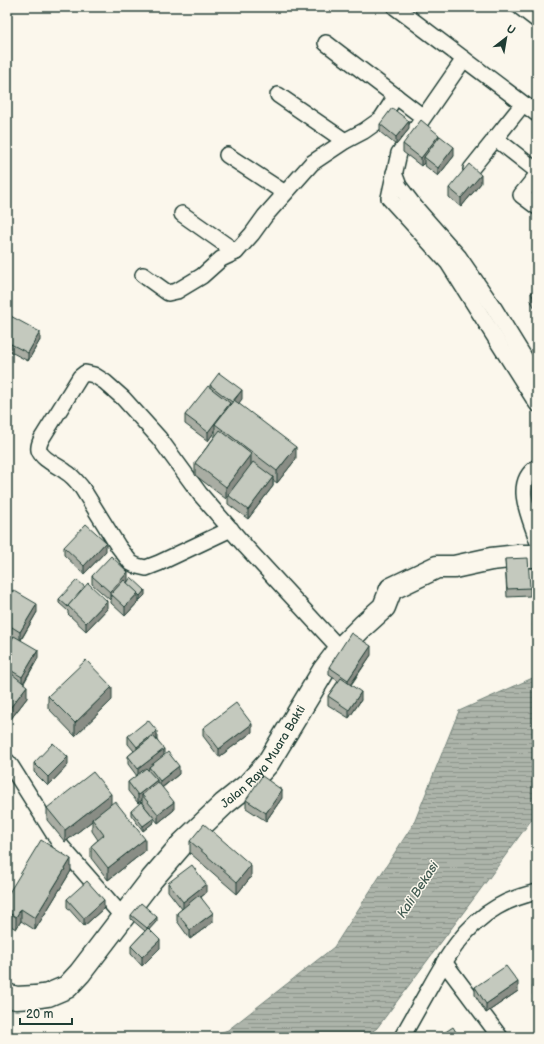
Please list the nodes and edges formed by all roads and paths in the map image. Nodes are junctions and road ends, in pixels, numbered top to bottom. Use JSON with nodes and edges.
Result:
{"nodes":[{"id":1,"x":396,"y":7,"type":"edge"},
{"id":2,"x":520,"y":7,"type":"edge"},
{"id":3,"x":537,"y":20,"type":"edge"},
{"id":4,"x":326,"y":43,"type":"dead end"},
{"id":5,"x":464,"y":59,"type":"junction"},
{"id":6,"x":278,"y":95,"type":"dead end"},
{"id":7,"x":396,"y":96,"type":"junction"},
{"id":8,"x":523,"y":104,"type":"junction"},
{"id":9,"x":537,"y":114,"type":"edge"},
{"id":10,"x":423,"y":117,"type":"junction"},
{"id":11,"x":495,"y":138,"type":"junction"},
{"id":12,"x":345,"y":141,"type":"junction"},
{"id":13,"x":228,"y":155,"type":"dead end"},
{"id":14,"x":471,"y":169,"type":"edge"},
{"id":15,"x":537,"y":171,"type":"edge"},
{"id":16,"x":537,"y":175,"type":"edge"},
{"id":17,"x":286,"y":193,"type":"junction"},
{"id":18,"x":537,"y":207,"type":"edge"},
{"id":19,"x":182,"y":214,"type":"dead end"},
{"id":20,"x":236,"y":252,"type":"junction"},
{"id":21,"x":143,"y":275,"type":"dead end"},
{"id":22,"x":514,"y":354,"type":"junction"},
{"id":23,"x":537,"y":378,"type":"edge"},
{"id":24,"x":537,"y":404,"type":"edge"},
{"id":25,"x":537,"y":467,"type":"edge"},
{"id":26,"x":231,"y":529,"type":"junction"},
{"id":27,"x":537,"y":540,"type":"edge"},
{"id":28,"x":537,"y":556,"type":"edge"},
{"id":29,"x":340,"y":649,"type":"junction"},
{"id":30,"x":7,"y":761,"type":"edge"},
{"id":31,"x":537,"y":892,"type":"edge"},
{"id":32,"x":123,"y":917,"type":"junction"},
{"id":33,"x":444,"y":962,"type":"junction"},
{"id":34,"x":7,"y":996,"type":"edge"},
{"id":35,"x":402,"y":1037,"type":"edge"},
{"id":36,"x":500,"y":1037,"type":"edge"}],
"edges":[{"from":1,"to":5,"type":"street"},
{"from":2,"to":3,"type":"street"},
{"from":4,"to":7,"type":"street"},
{"from":5,"to":8,"type":"street"},
{"from":5,"to":10,"type":"street"},
{"from":6,"to":12,"type":"street"},
{"from":7,"to":10,"type":"street"},
{"from":7,"to":12,"type":"street"},
{"from":8,"to":9,"type":"street"},
{"from":8,"to":11,"type":"street"},
{"from":10,"to":22,"type":"street"},
{"from":11,"to":14,"type":"street"},
{"from":11,"to":15,"type":"street"},
{"from":12,"to":17,"type":"street"},
{"from":13,"to":17,"type":"street"},
{"from":16,"to":18,"type":"street"},
{"from":17,"to":20,"type":"street"},
{"from":19,"to":20,"type":"street"},
{"from":20,"to":21,"type":"street"},
{"from":22,"to":23,"type":"street"},
{"from":22,"to":24,"type":"street"},
{"from":25,"to":27,"type":"street"},
{"from":26,"to":26,"type":"street"},
{"from":26,"to":29,"type":"street"},
{"from":28,"to":29,"type":"main road","name":"Jalan Raya Muara Bakti"},
{"from":29,"to":32,"type":"main road","name":"Jalan Raya Muara Bakti"},
{"from":30,"to":32,"type":"street"},
{"from":31,"to":33,"type":"street"},
{"from":32,"to":34,"type":"main road","name":"Jalan Raya Muara Bakti"},
{"from":33,"to":35,"type":"street"},
{"from":33,"to":36,"type":"street"}]}
